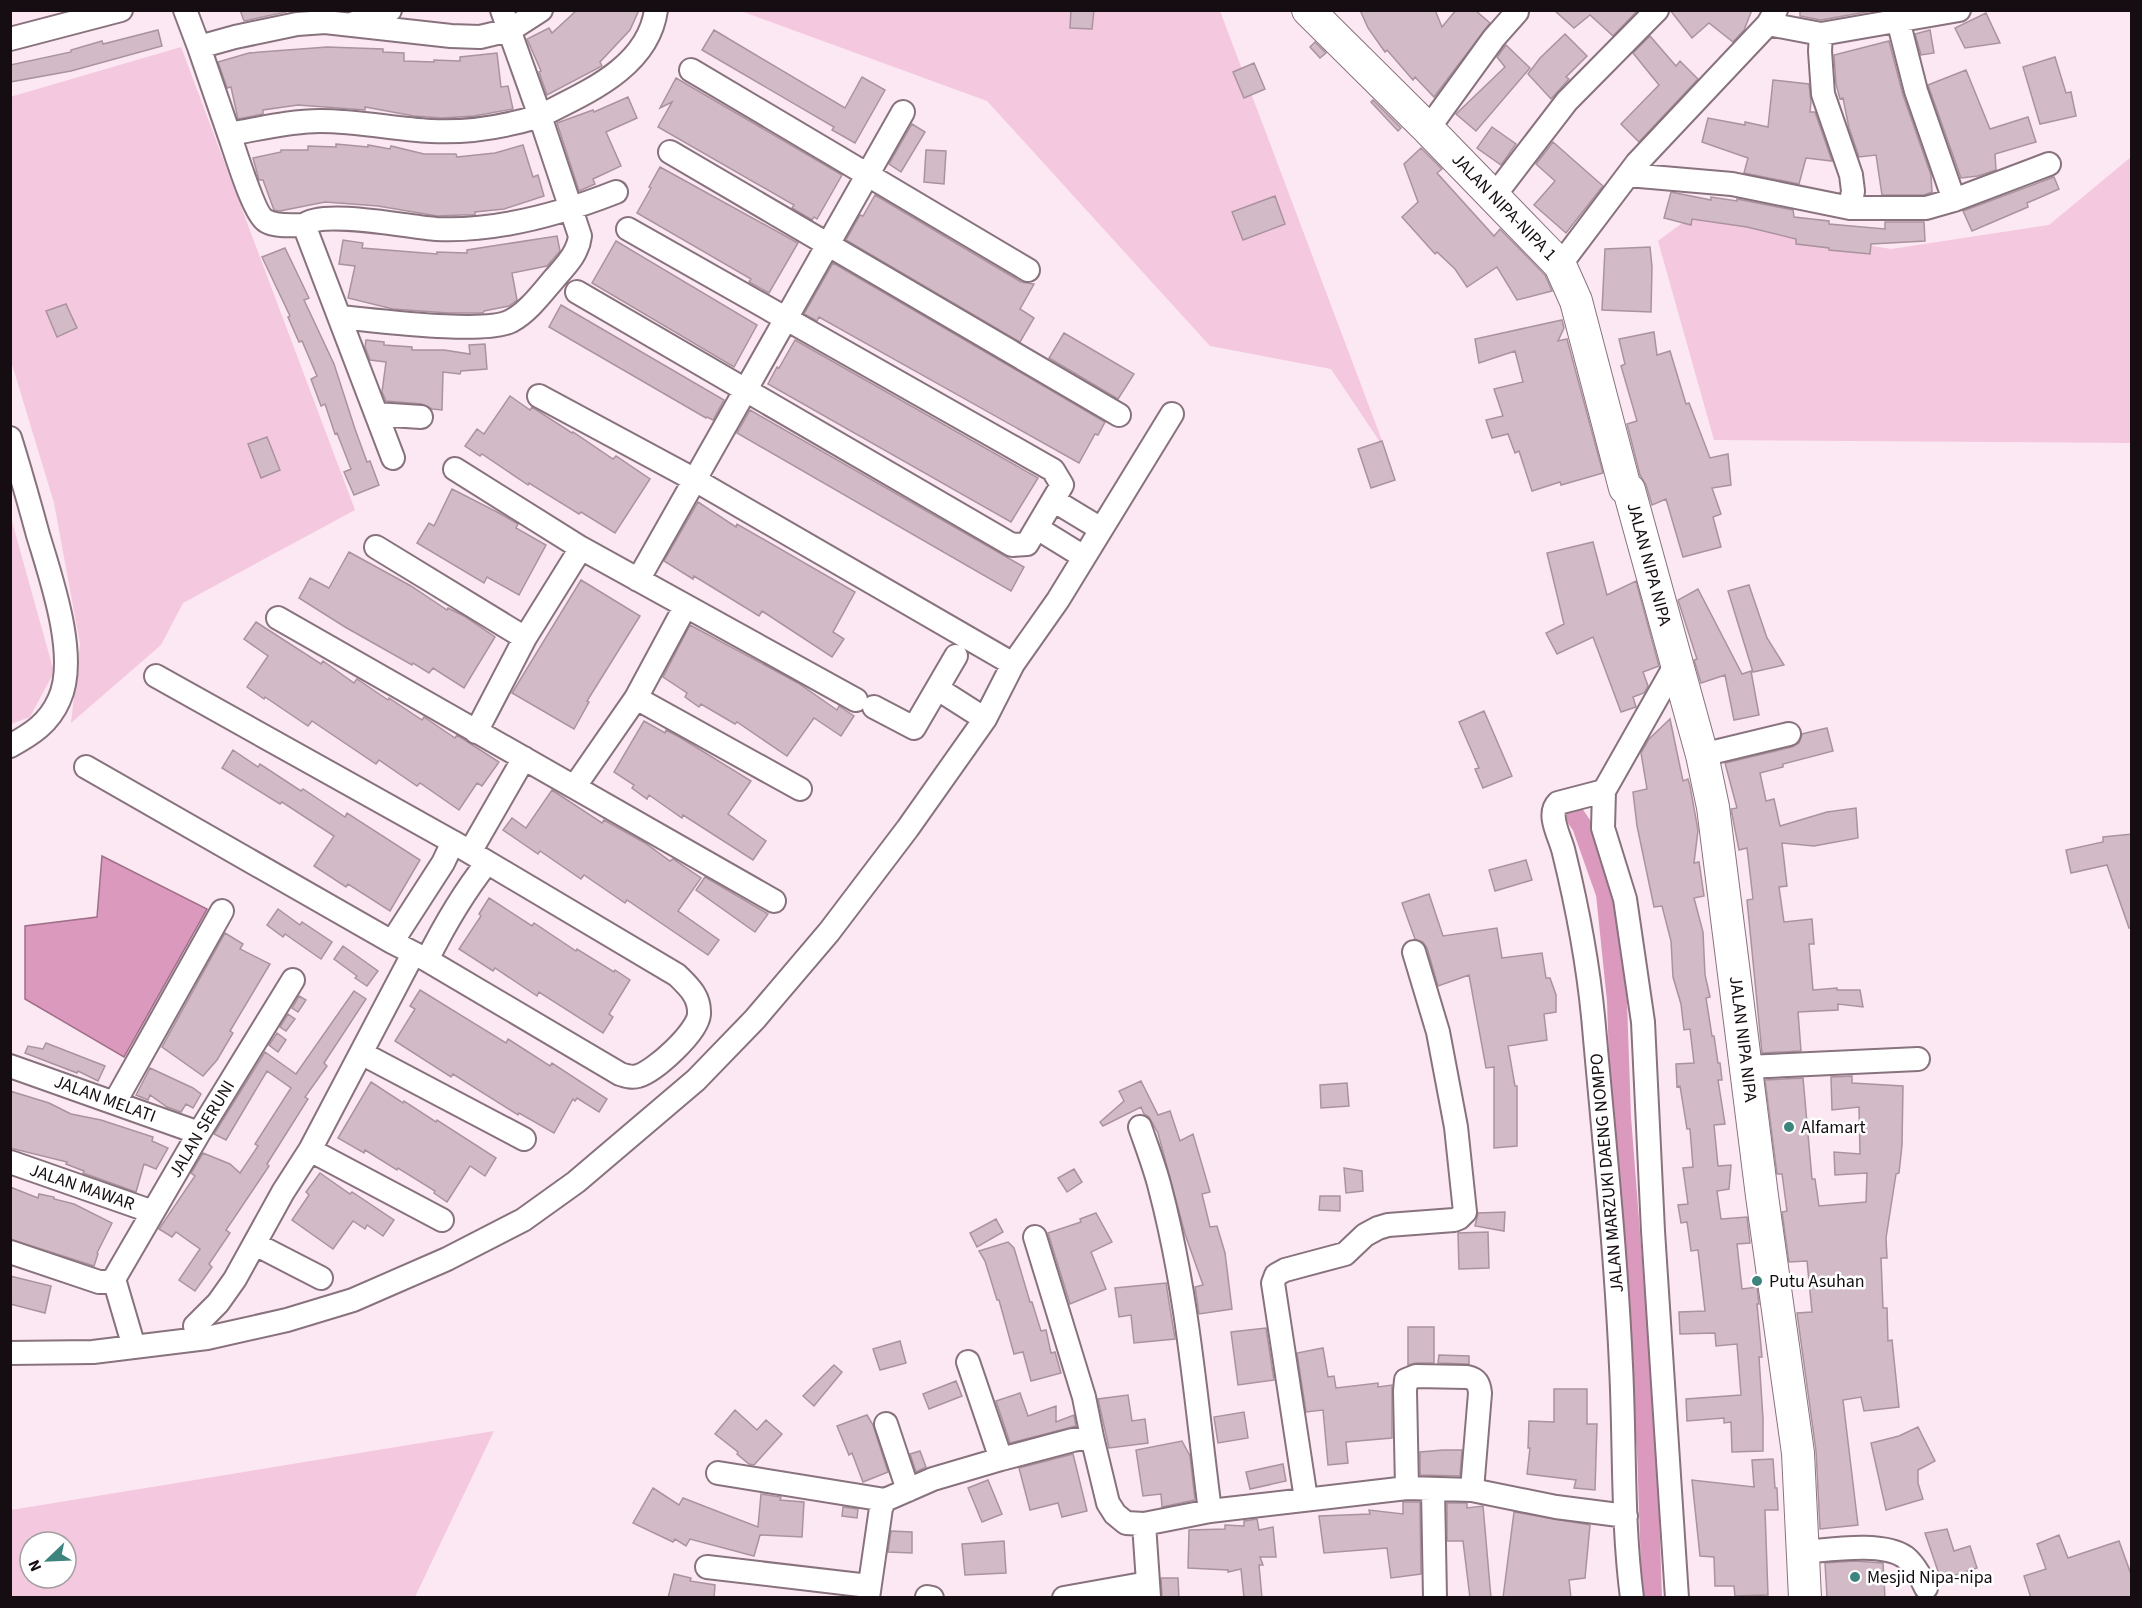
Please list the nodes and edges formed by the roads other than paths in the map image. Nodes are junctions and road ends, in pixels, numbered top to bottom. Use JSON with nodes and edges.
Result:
{"nodes":[{"id":1,"x":121,"y":10,"type":"edge"},
{"id":2,"x":185,"y":10,"type":"edge"},
{"id":3,"x":390,"y":10,"type":"edge"},
{"id":4,"x":542,"y":10,"type":"edge"},
{"id":5,"x":656,"y":10,"type":"edge"},
{"id":6,"x":1657,"y":10,"type":"edge"},
{"id":7,"x":1959,"y":10,"type":"edge"},
{"id":8,"x":1310,"y":12,"type":"edge"},
{"id":9,"x":1516,"y":12,"type":"dead end"},
{"id":10,"x":323,"y":16,"type":"edge"},
{"id":11,"x":1772,"y":17,"type":"edge"},
{"id":12,"x":506,"y":20,"type":"edge"},
{"id":13,"x":1898,"y":20,"type":"junction"},
{"id":14,"x":351,"y":24,"type":"junction"},
{"id":15,"x":1821,"y":34,"type":"junction"},
{"id":16,"x":10,"y":39,"type":"edge"},
{"id":17,"x":199,"y":47,"type":"junction"},
{"id":18,"x":691,"y":70,"type":"dead end"},
{"id":19,"x":903,"y":112,"type":"dead end"},
{"id":20,"x":540,"y":116,"type":"junction"},
{"id":21,"x":1428,"y":129,"type":"junction"},
{"id":22,"x":229,"y":134,"type":"junction"},
{"id":23,"x":670,"y":152,"type":"dead end"},
{"id":24,"x":2049,"y":164,"type":"dead end"},
{"id":25,"x":1628,"y":175,"type":"junction"},
{"id":26,"x":867,"y":176,"type":"junction"},
{"id":27,"x":616,"y":192,"type":"dead end"},
{"id":28,"x":1494,"y":196,"type":"junction"},
{"id":29,"x":1954,"y":200,"type":"junction"},
{"id":30,"x":1850,"y":208,"type":"junction"},
{"id":31,"x":572,"y":209,"type":"junction"},
{"id":32,"x":304,"y":225,"type":"junction"},
{"id":33,"x":628,"y":228,"type":"dead end"},
{"id":34,"x":827,"y":245,"type":"junction"},
{"id":35,"x":1560,"y":265,"type":"junction"},
{"id":36,"x":1028,"y":270,"type":"dead end"},
{"id":37,"x":577,"y":292,"type":"dead end"},
{"id":38,"x":340,"y":317,"type":"junction"},
{"id":39,"x":786,"y":318,"type":"junction"},
{"id":40,"x":746,"y":390,"type":"junction"},
{"id":41,"x":539,"y":396,"type":"dead end"},
{"id":42,"x":376,"y":414,"type":"junction"},
{"id":43,"x":1172,"y":414,"type":"dead end"},
{"id":44,"x":1119,"y":416,"type":"dead end"},
{"id":45,"x":421,"y":417,"type":"dead end"},
{"id":46,"x":10,"y":438,"type":"edge"},
{"id":47,"x":393,"y":458,"type":"dead end"},
{"id":48,"x":455,"y":468,"type":"dead end"},
{"id":49,"x":695,"y":480,"type":"junction"},
{"id":50,"x":1627,"y":489,"type":"joint"},
{"id":51,"x":1053,"y":500,"type":"junction"},
{"id":52,"x":1037,"y":528,"type":"junction"},
{"id":53,"x":1101,"y":529,"type":"junction"},
{"id":54,"x":376,"y":547,"type":"dead end"},
{"id":55,"x":581,"y":548,"type":"junction"},
{"id":56,"x":1084,"y":557,"type":"junction"},
{"id":57,"x":638,"y":580,"type":"junction"},
{"id":58,"x":685,"y":607,"type":"junction"},
{"id":59,"x":278,"y":618,"type":"dead end"},
{"id":60,"x":525,"y":638,"type":"junction"},
{"id":61,"x":956,"y":656,"type":"dead end"},
{"id":62,"x":1013,"y":664,"type":"junction"},
{"id":63,"x":1676,"y":664,"type":"junction"},
{"id":64,"x":156,"y":676,"type":"dead end"},
{"id":65,"x":938,"y":689,"type":"junction"},
{"id":66,"x":636,"y":698,"type":"junction"},
{"id":67,"x":985,"y":719,"type":"junction"},
{"id":68,"x":476,"y":732,"type":"junction"},
{"id":69,"x":1789,"y":734,"type":"dead end"},
{"id":70,"x":10,"y":746,"type":"edge"},
{"id":71,"x":1702,"y":755,"type":"junction"},
{"id":72,"x":524,"y":758,"type":"junction"},
{"id":73,"x":86,"y":767,"type":"dead end"},
{"id":74,"x":575,"y":786,"type":"junction"},
{"id":75,"x":800,"y":789,"type":"dead end"},
{"id":76,"x":1604,"y":791,"type":"junction"},
{"id":77,"x":470,"y":852,"type":"junction"},
{"id":78,"x":774,"y":901,"type":"dead end"},
{"id":79,"x":222,"y":911,"type":"dead end"},
{"id":80,"x":392,"y":942,"type":"junction"},
{"id":81,"x":1414,"y":952,"type":"dead end"},
{"id":82,"x":420,"y":957,"type":"junction"},
{"id":83,"x":293,"y":980,"type":"dead end"},
{"id":84,"x":682,"y":1041,"type":"junction"},
{"id":85,"x":360,"y":1053,"type":"junction"},
{"id":86,"x":1918,"y":1059,"type":"dead end"},
{"id":87,"x":713,"y":1063,"type":"junction"},
{"id":88,"x":10,"y":1066,"type":"edge"},
{"id":89,"x":1746,"y":1067,"type":"junction"},
{"id":90,"x":115,"y":1102,"type":"junction"},
{"id":91,"x":1140,"y":1127,"type":"dead end"},
{"id":92,"x":199,"y":1134,"type":"junction"},
{"id":93,"x":524,"y":1139,"type":"dead end"},
{"id":94,"x":310,"y":1150,"type":"junction"},
{"id":95,"x":10,"y":1162,"type":"edge"},
{"id":96,"x":153,"y":1212,"type":"junction"},
{"id":97,"x":442,"y":1220,"type":"dead end"},
{"id":98,"x":1035,"y":1237,"type":"dead end"},
{"id":99,"x":255,"y":1244,"type":"junction"},
{"id":100,"x":10,"y":1252,"type":"edge"},
{"id":101,"x":321,"y":1278,"type":"dead end"},
{"id":102,"x":114,"y":1279,"type":"junction"},
{"id":103,"x":195,"y":1326,"type":"dead end"},
{"id":104,"x":134,"y":1347,"type":"junction"},
{"id":105,"x":10,"y":1353,"type":"edge"},
{"id":106,"x":968,"y":1362,"type":"dead end"},
{"id":107,"x":886,"y":1424,"type":"dead end"},
{"id":108,"x":1092,"y":1437,"type":"junction"},
{"id":109,"x":1001,"y":1459,"type":"junction"},
{"id":110,"x":718,"y":1473,"type":"dead end"},
{"id":111,"x":1407,"y":1488,"type":"junction"},
{"id":112,"x":1433,"y":1489,"type":"junction"},
{"id":113,"x":908,"y":1490,"type":"junction"},
{"id":114,"x":1472,"y":1490,"type":"junction"},
{"id":115,"x":1306,"y":1499,"type":"junction"},
{"id":116,"x":885,"y":1500,"type":"junction"},
{"id":117,"x":1210,"y":1511,"type":"junction"},
{"id":118,"x":1626,"y":1516,"type":"junction"},
{"id":119,"x":1144,"y":1524,"type":"junction"},
{"id":120,"x":1803,"y":1552,"type":"junction"},
{"id":121,"x":706,"y":1567,"type":"dead end"},
{"id":122,"x":1926,"y":1588,"type":"dead end"},
{"id":123,"x":1149,"y":1590,"type":"edge"},
{"id":124,"x":869,"y":1592,"type":"edge"},
{"id":125,"x":1064,"y":1598,"type":"edge"},
{"id":126,"x":1435,"y":1598,"type":"edge"},
{"id":127,"x":1632,"y":1598,"type":"edge"},
{"id":128,"x":1677,"y":1598,"type":"edge"},
{"id":129,"x":1804,"y":1598,"type":"edge"}],
"edges":[{"from":1,"to":16,"type":"street"},
{"from":2,"to":17,"type":"street"},
{"from":3,"to":14,"type":"street"},
{"from":4,"to":12,"type":"street"},
{"from":5,"to":20,"type":"street"},
{"from":6,"to":28,"type":"street"},
{"from":7,"to":13,"type":"street"},
{"from":8,"to":21,"type":"street","name":"JALAN NIPA-NIPA 1"},
{"from":9,"to":21,"type":"street"},
{"from":10,"to":14,"type":"street"},
{"from":10,"to":17,"type":"street"},
{"from":11,"to":15,"type":"street"},
{"from":11,"to":25,"type":"street"},
{"from":12,"to":14,"type":"street"},
{"from":12,"to":20,"type":"street"},
{"from":13,"to":15,"type":"street"},
{"from":13,"to":29,"type":"street"},
{"from":15,"to":30,"type":"street"},
{"from":17,"to":22,"type":"street"},
{"from":18,"to":26,"type":"street"},
{"from":19,"to":26,"type":"street"},
{"from":20,"to":22,"type":"street"},
{"from":20,"to":31,"type":"street"},
{"from":21,"to":28,"type":"street","name":"JALAN NIPA-NIPA 1"},
{"from":22,"to":32,"type":"street"},
{"from":23,"to":34,"type":"street"},
{"from":24,"to":29,"type":"street"},
{"from":25,"to":30,"type":"street"},
{"from":25,"to":35,"type":"street"},
{"from":26,"to":34,"type":"street"},
{"from":26,"to":36,"type":"street"},
{"from":27,"to":31,"type":"street"},
{"from":28,"to":35,"type":"street","name":"JALAN NIPA-NIPA 1"},
{"from":29,"to":30,"type":"street"},
{"from":31,"to":32,"type":"street"},
{"from":31,"to":38,"type":"street"},
{"from":32,"to":38,"type":"street"},
{"from":33,"to":39,"type":"street"},
{"from":34,"to":39,"type":"street"},
{"from":34,"to":44,"type":"street"},
{"from":35,"to":50,"type":"street","name":"JALAN NIPA-NIPA 1"},
{"from":37,"to":40,"type":"street"},
{"from":38,"to":42,"type":"street"},
{"from":39,"to":40,"type":"street"},
{"from":39,"to":51,"type":"street"},
{"from":40,"to":49,"type":"street"},
{"from":40,"to":52,"type":"street"},
{"from":41,"to":49,"type":"street"},
{"from":42,"to":45,"type":"street"},
{"from":42,"to":47,"type":"street"},
{"from":43,"to":53,"type":"street"},
{"from":46,"to":70,"type":"street"},
{"from":48,"to":55,"type":"street"},
{"from":49,"to":57,"type":"street"},
{"from":49,"to":62,"type":"street"},
{"from":50,"to":63,"type":"street","name":"JALAN NIPA NIPA"},
{"from":51,"to":52,"type":"street"},
{"from":51,"to":53,"type":"street"},
{"from":52,"to":56,"type":"street"},
{"from":53,"to":56,"type":"street"},
{"from":54,"to":60,"type":"street"},
{"from":55,"to":57,"type":"street"},
{"from":55,"to":60,"type":"street"},
{"from":56,"to":62,"type":"street"},
{"from":57,"to":58,"type":"street"},
{"from":58,"to":65,"type":"street"},
{"from":58,"to":66,"type":"street"},
{"from":59,"to":68,"type":"street"},
{"from":60,"to":68,"type":"street"},
{"from":61,"to":65,"type":"street"},
{"from":62,"to":67,"type":"street"},
{"from":63,"to":71,"type":"street","name":"JALAN NIPA NIPA"},
{"from":63,"to":76,"type":"street"},
{"from":64,"to":77,"type":"street"},
{"from":65,"to":67,"type":"street"},
{"from":66,"to":74,"type":"street"},
{"from":66,"to":75,"type":"street"},
{"from":67,"to":87,"type":"street"},
{"from":68,"to":72,"type":"street"},
{"from":69,"to":71,"type":"street"},
{"from":71,"to":89,"type":"street","name":"JALAN NIPA NIPA"},
{"from":72,"to":74,"type":"street"},
{"from":72,"to":77,"type":"street"},
{"from":73,"to":80,"type":"street"},
{"from":74,"to":78,"type":"street"},
{"from":76,"to":118,"type":"street","name":"JALAN MARZUKI DAENG NOMPO"},
{"from":76,"to":128,"type":"street"},
{"from":77,"to":80,"type":"street"},
{"from":77,"to":82,"type":"street"},
{"from":77,"to":84,"type":"street"},
{"from":79,"to":90,"type":"street"},
{"from":80,"to":82,"type":"street"},
{"from":81,"to":115,"type":"street"},
{"from":82,"to":84,"type":"street"},
{"from":82,"to":85,"type":"street"},
{"from":83,"to":92,"type":"street","name":"JALAN SERUNI"},
{"from":84,"to":87,"type":"street"},
{"from":85,"to":93,"type":"street"},
{"from":85,"to":94,"type":"street"},
{"from":86,"to":89,"type":"street"},
{"from":87,"to":104,"type":"street"},
{"from":88,"to":90,"type":"street","name":"JALAN MELATI"},
{"from":89,"to":120,"type":"street","name":"JALAN NIPA NIPA"},
{"from":90,"to":92,"type":"street","name":"JALAN MELATI"},
{"from":91,"to":117,"type":"street"},
{"from":92,"to":96,"type":"street","name":"JALAN SERUNI"},
{"from":94,"to":97,"type":"street"},
{"from":94,"to":99,"type":"street"},
{"from":95,"to":96,"type":"street","name":"JALAN MAWAR"},
{"from":96,"to":102,"type":"street","name":"JALAN SERUNI"},
{"from":98,"to":108,"type":"street"},
{"from":99,"to":101,"type":"street"},
{"from":99,"to":103,"type":"street"},
{"from":100,"to":102,"type":"street"},
{"from":102,"to":104,"type":"street"},
{"from":104,"to":105,"type":"street"},
{"from":106,"to":109,"type":"street"},
{"from":107,"to":113,"type":"street"},
{"from":108,"to":109,"type":"street"},
{"from":108,"to":119,"type":"street"},
{"from":109,"to":113,"type":"street"},
{"from":110,"to":116,"type":"street"},
{"from":111,"to":112,"type":"street"},
{"from":111,"to":114,"type":"street"},
{"from":111,"to":115,"type":"street"},
{"from":112,"to":114,"type":"street"},
{"from":112,"to":126,"type":"street"},
{"from":113,"to":116,"type":"street"},
{"from":114,"to":118,"type":"street"},
{"from":115,"to":117,"type":"street"},
{"from":116,"to":124,"type":"street"},
{"from":117,"to":119,"type":"street"},
{"from":118,"to":127,"type":"street","name":"JALAN MARZUKI DAENG NOMPO"},
{"from":119,"to":123,"type":"street"},
{"from":120,"to":122,"type":"street"},
{"from":120,"to":129,"type":"street","name":"JALAN NIPA NIPA"},
{"from":121,"to":124,"type":"street"},
{"from":123,"to":125,"type":"street"}]}
